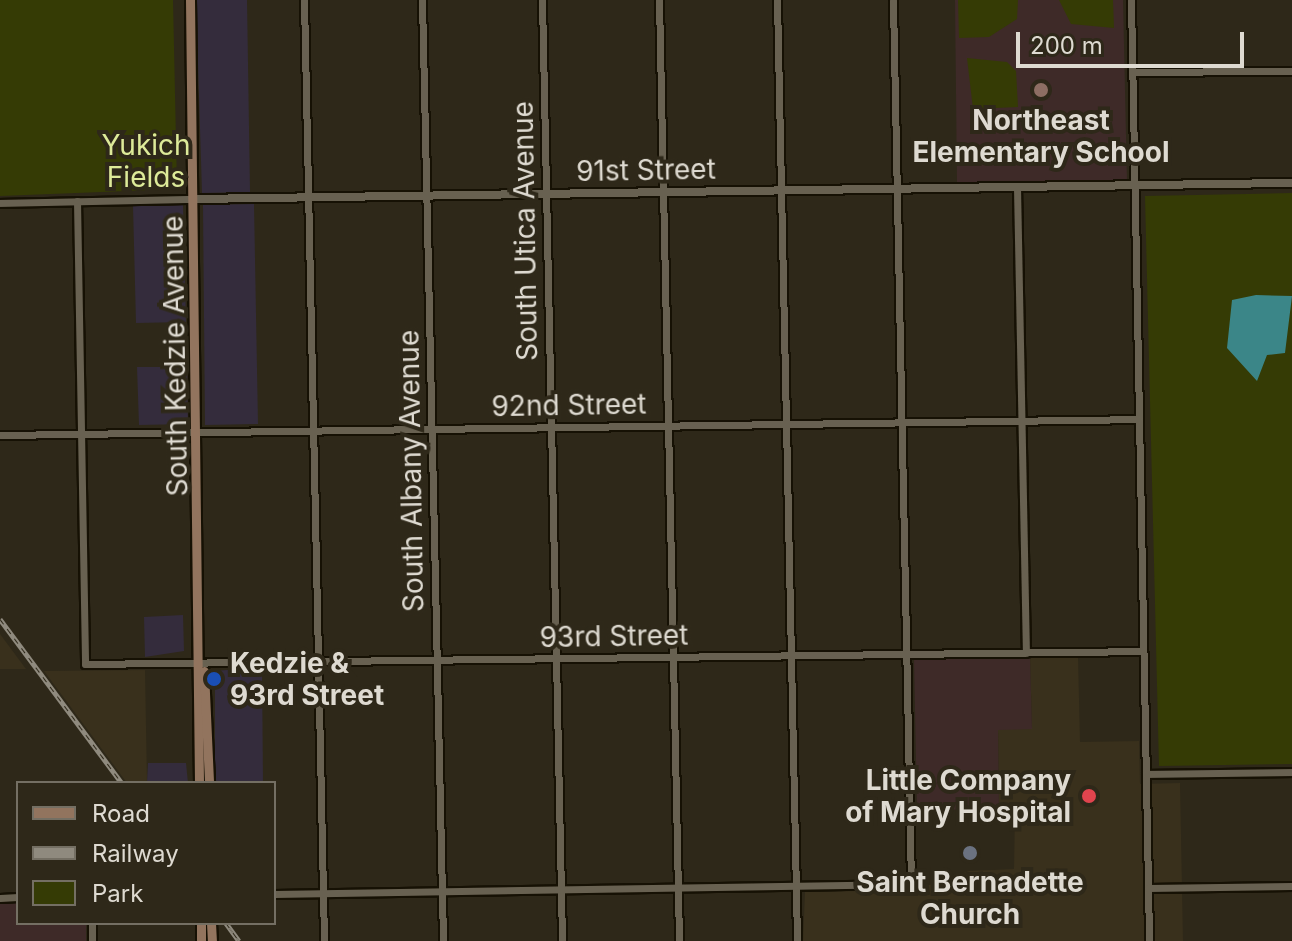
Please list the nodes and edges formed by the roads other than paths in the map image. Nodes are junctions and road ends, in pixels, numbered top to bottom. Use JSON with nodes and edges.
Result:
{"nodes":[{"id":1,"x":190,"y":0,"type":"edge"},
{"id":2,"x":304,"y":0,"type":"edge"},
{"id":3,"x":422,"y":0,"type":"edge"},
{"id":4,"x":542,"y":0,"type":"edge"},
{"id":5,"x":659,"y":0,"type":"edge"},
{"id":6,"x":777,"y":0,"type":"edge"},
{"id":7,"x":893,"y":0,"type":"edge"},
{"id":8,"x":1131,"y":0,"type":"edge"},
{"id":9,"x":1292,"y":71,"type":"edge"},
{"id":10,"x":1132,"y":72,"type":"junction"},
{"id":11,"x":1292,"y":183,"type":"edge"},
{"id":12,"x":1134,"y":185,"type":"junction"},
{"id":13,"x":1017,"y":187,"type":"junction"},
{"id":14,"x":897,"y":188,"type":"junction"},
{"id":15,"x":780,"y":189,"type":"junction"},
{"id":16,"x":663,"y":192,"type":"junction"},
{"id":17,"x":546,"y":194,"type":"junction"},
{"id":18,"x":427,"y":195,"type":"junction"},
{"id":19,"x":308,"y":197,"type":"junction"},
{"id":20,"x":195,"y":199,"type":"junction"},
{"id":21,"x":77,"y":201,"type":"junction"},
{"id":22,"x":0,"y":203,"type":"edge"},
{"id":23,"x":1139,"y":419,"type":"junction"},
{"id":24,"x":1022,"y":420,"type":"junction"},
{"id":25,"x":901,"y":422,"type":"junction"},
{"id":26,"x":786,"y":423,"type":"junction"},
{"id":27,"x":668,"y":425,"type":"junction"},
{"id":28,"x":551,"y":427,"type":"junction"},
{"id":29,"x":432,"y":429,"type":"junction"},
{"id":30,"x":313,"y":430,"type":"junction"},
{"id":31,"x":199,"y":432,"type":"junction"},
{"id":32,"x":81,"y":433,"type":"junction"},
{"id":33,"x":0,"y":435,"type":"edge"},
{"id":34,"x":1143,"y":651,"type":"junction"},
{"id":35,"x":1026,"y":653,"type":"junction"},
{"id":36,"x":906,"y":654,"type":"junction"},
{"id":37,"x":790,"y":655,"type":"junction"},
{"id":38,"x":673,"y":657,"type":"junction"},
{"id":39,"x":556,"y":658,"type":"junction"},
{"id":40,"x":437,"y":660,"type":"junction"},
{"id":41,"x":318,"y":661,"type":"junction"},
{"id":42,"x":202,"y":663,"type":"junction"},
{"id":43,"x":1292,"y":772,"type":"edge"},
{"id":44,"x":1146,"y":774,"type":"junction"},
{"id":45,"x":199,"y":781,"type":"edge"},
{"id":46,"x":209,"y":781,"type":"edge"},
{"id":47,"x":795,"y":886,"type":"junction"},
{"id":48,"x":1292,"y":886,"type":"edge"},
{"id":49,"x":678,"y":888,"type":"junction"},
{"id":50,"x":1148,"y":888,"type":"junction"},
{"id":51,"x":561,"y":889,"type":"junction"},
{"id":52,"x":442,"y":891,"type":"junction"},
{"id":53,"x":323,"y":893,"type":"junction"},
{"id":54,"x":276,"y":894,"type":"edge"},
{"id":55,"x":324,"y":941,"type":"edge"},
{"id":56,"x":443,"y":941,"type":"edge"},
{"id":57,"x":562,"y":941,"type":"edge"},
{"id":58,"x":679,"y":941,"type":"edge"},
{"id":59,"x":797,"y":941,"type":"edge"},
{"id":60,"x":1149,"y":941,"type":"edge"}],
"edges":[{"from":1,"to":20,"type":"main road","name":"South Kedzie Avenue"},
{"from":2,"to":19,"type":"street"},
{"from":3,"to":18,"type":"street","name":"South Albany Avenue"},
{"from":4,"to":17,"type":"street","name":"South Utica Avenue"},
{"from":5,"to":16,"type":"street"},
{"from":6,"to":15,"type":"street"},
{"from":7,"to":14,"type":"street"},
{"from":8,"to":10,"type":"street"},
{"from":9,"to":10,"type":"street"},
{"from":10,"to":12,"type":"street"},
{"from":11,"to":12,"type":"street","name":"91st Street"},
{"from":12,"to":13,"type":"street","name":"91st Street"},
{"from":12,"to":23,"type":"street"},
{"from":13,"to":14,"type":"street","name":"91st Street"},
{"from":13,"to":24,"type":"street"},
{"from":14,"to":15,"type":"street","name":"91st Street"},
{"from":14,"to":25,"type":"street"},
{"from":15,"to":16,"type":"street","name":"91st Street"},
{"from":15,"to":26,"type":"street"},
{"from":16,"to":17,"type":"street","name":"91st Street"},
{"from":16,"to":27,"type":"street"},
{"from":17,"to":18,"type":"street","name":"91st Street"},
{"from":17,"to":28,"type":"street","name":"South Utica Avenue"},
{"from":18,"to":19,"type":"street","name":"91st Street"},
{"from":18,"to":29,"type":"street","name":"South Albany Avenue"},
{"from":19,"to":20,"type":"street","name":"91st Street"},
{"from":19,"to":30,"type":"street"},
{"from":20,"to":21,"type":"street","name":"91st Street"},
{"from":20,"to":31,"type":"main road","name":"South Kedzie Avenue"},
{"from":21,"to":22,"type":"street","name":"91st Street"},
{"from":21,"to":32,"type":"street"},
{"from":23,"to":24,"type":"street","name":"92nd Street"},
{"from":23,"to":34,"type":"street"},
{"from":24,"to":25,"type":"street","name":"92nd Street"},
{"from":24,"to":35,"type":"street"},
{"from":25,"to":26,"type":"street","name":"92nd Street"},
{"from":25,"to":36,"type":"street"},
{"from":26,"to":27,"type":"street","name":"92nd Street"},
{"from":26,"to":37,"type":"street"},
{"from":27,"to":28,"type":"street","name":"92nd Street"},
{"from":27,"to":38,"type":"street"},
{"from":28,"to":29,"type":"street","name":"92nd Street"},
{"from":28,"to":39,"type":"street","name":"South Utica Avenue"},
{"from":29,"to":30,"type":"street","name":"92nd Street"},
{"from":29,"to":40,"type":"street","name":"South Albany Avenue"},
{"from":30,"to":31,"type":"street","name":"92nd Street"},
{"from":30,"to":41,"type":"street"},
{"from":31,"to":32,"type":"street","name":"92nd Street"},
{"from":31,"to":42,"type":"main road","name":"South Kedzie Avenue"},
{"from":32,"to":33,"type":"street","name":"92nd Street"},
{"from":32,"to":42,"type":"street","name":"93rd Street"},
{"from":34,"to":35,"type":"street","name":"93rd Street"},
{"from":34,"to":44,"type":"street"},
{"from":35,"to":36,"type":"street","name":"93rd Street"},
{"from":36,"to":37,"type":"street","name":"93rd Street"},
{"from":36,"to":47,"type":"street"},
{"from":37,"to":38,"type":"street","name":"93rd Street"},
{"from":37,"to":47,"type":"street"},
{"from":38,"to":39,"type":"street","name":"93rd Street"},
{"from":38,"to":49,"type":"street"},
{"from":39,"to":40,"type":"street","name":"93rd Street"},
{"from":39,"to":51,"type":"street","name":"South Utica Avenue"},
{"from":40,"to":41,"type":"street","name":"93rd Street"},
{"from":40,"to":52,"type":"street","name":"South Albany Avenue"},
{"from":41,"to":42,"type":"street","name":"93rd Street"},
{"from":41,"to":53,"type":"street"},
{"from":42,"to":45,"type":"main road","name":"South Kedzie Avenue"},
{"from":42,"to":46,"type":"main road","name":"South Kedzie Avenue"},
{"from":43,"to":44,"type":"street"},
{"from":44,"to":50,"type":"street"},
{"from":47,"to":49,"type":"street"},
{"from":47,"to":59,"type":"street"},
{"from":48,"to":50,"type":"street"},
{"from":49,"to":51,"type":"street"},
{"from":49,"to":58,"type":"street"},
{"from":50,"to":60,"type":"street"},
{"from":51,"to":52,"type":"street"},
{"from":51,"to":57,"type":"street","name":"South Utica Avenue"},
{"from":52,"to":53,"type":"street"},
{"from":52,"to":56,"type":"street","name":"South Albany Avenue"},
{"from":53,"to":54,"type":"street"},
{"from":53,"to":55,"type":"street"}]}
